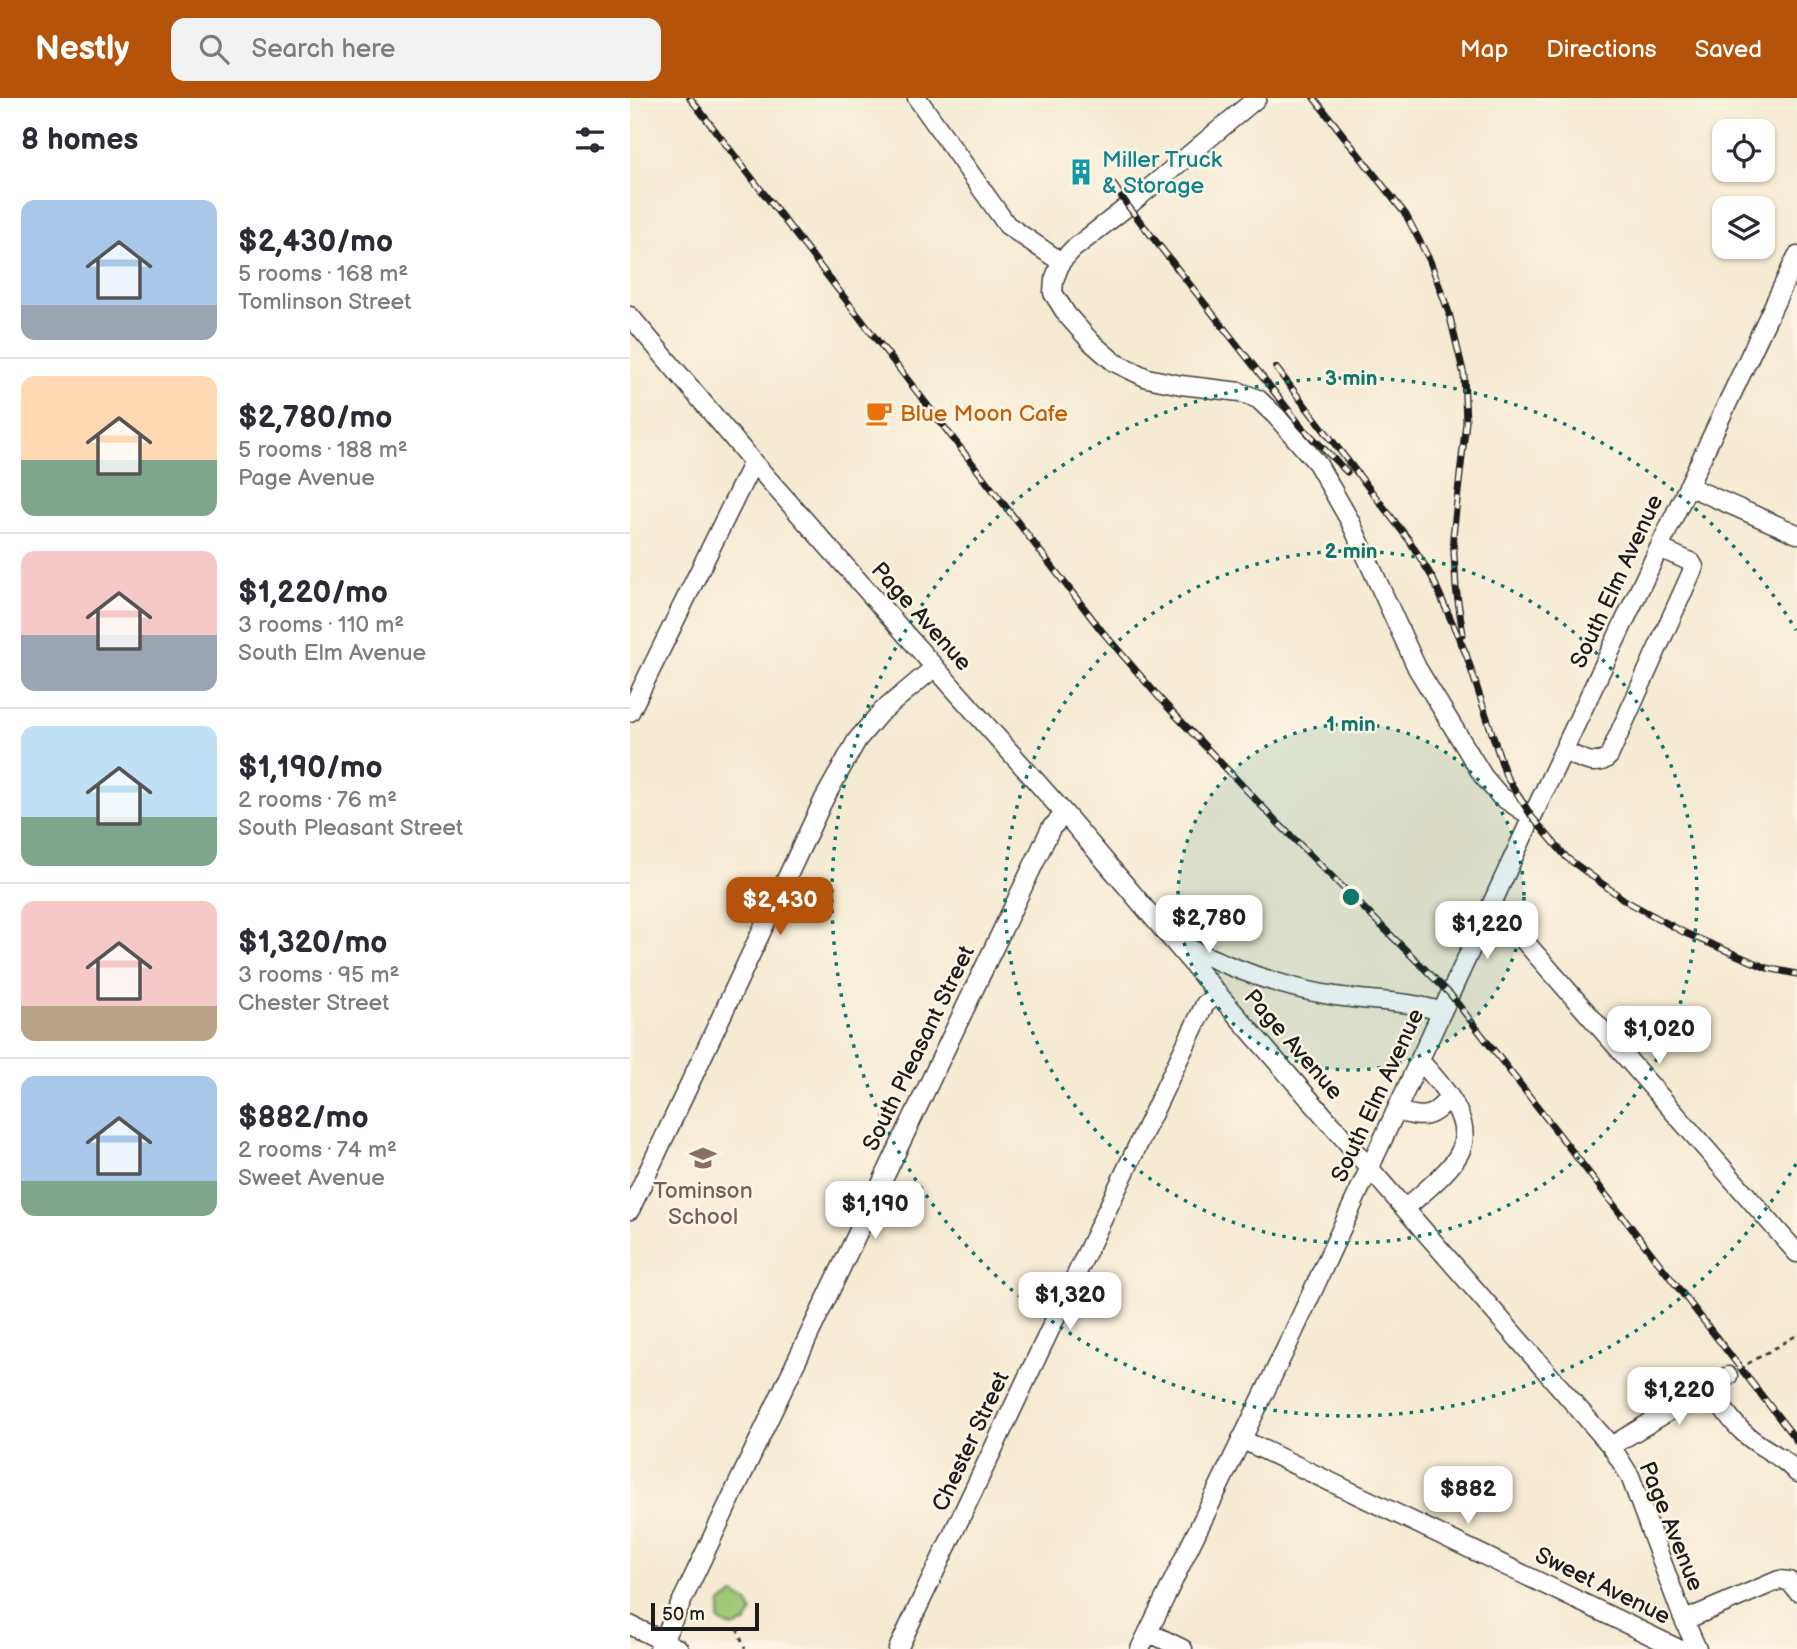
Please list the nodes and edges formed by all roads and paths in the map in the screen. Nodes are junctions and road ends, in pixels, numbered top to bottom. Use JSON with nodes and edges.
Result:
{"nodes":[{"id":1,"x":917,"y":98,"type":"edge"},
{"id":2,"x":1257,"y":98,"type":"edge"},
{"id":3,"x":1797,"y":256,"type":"edge"},
{"id":4,"x":1061,"y":262,"type":"junction"},
{"id":5,"x":630,"y":316,"type":"edge"},
{"id":6,"x":753,"y":462,"type":"junction"},
{"id":7,"x":1688,"y":486,"type":"junction"},
{"id":8,"x":1797,"y":534,"type":"edge"},
{"id":9,"x":1659,"y":548,"type":"junction"},
{"id":10,"x":934,"y":667,"type":"junction"},
{"id":11,"x":630,"y":712,"type":"edge"},
{"id":12,"x":1563,"y":751,"type":"junction"},
{"id":13,"x":1065,"y":814,"type":"junction"},
{"id":14,"x":1532,"y":817,"type":"junction"},
{"id":15,"x":1492,"y":904,"type":"junction"},
{"id":16,"x":1172,"y":940,"type":"junction"},
{"id":17,"x":1218,"y":994,"type":"junction"},
{"id":18,"x":1442,"y":1012,"type":"junction"},
{"id":19,"x":1420,"y":1061,"type":"junction"},
{"id":20,"x":1450,"y":1097,"type":"junction"},
{"id":21,"x":1397,"y":1111,"type":"junction"},
{"id":22,"x":1371,"y":1169,"type":"junction"},
{"id":23,"x":1406,"y":1208,"type":"junction"},
{"id":24,"x":630,"y":1210,"type":"edge"},
{"id":25,"x":1797,"y":1253,"type":"edge"},
{"id":26,"x":1797,"y":1335,"type":"edge"},
{"id":27,"x":1728,"y":1376,"type":"joint"},
{"id":28,"x":1709,"y":1386,"type":"junction"},
{"id":29,"x":1241,"y":1439,"type":"junction"},
{"id":30,"x":1611,"y":1446,"type":"junction"},
{"id":31,"x":1797,"y":1473,"type":"edge"},
{"id":32,"x":1797,"y":1570,"type":"edge"},
{"id":33,"x":1779,"y":1580,"type":"junction"},
{"id":34,"x":1797,"y":1591,"type":"edge"},
{"id":35,"x":1685,"y":1620,"type":"junction"},
{"id":36,"x":630,"y":1625,"type":"edge"},
{"id":37,"x":737,"y":1628,"type":"dead end"},
{"id":38,"x":1148,"y":1632,"type":"junction"},
{"id":39,"x":661,"y":1645,"type":"edge"},
{"id":40,"x":679,"y":1649,"type":"edge"},
{"id":41,"x":745,"y":1649,"type":"edge"},
{"id":42,"x":898,"y":1649,"type":"edge"},
{"id":43,"x":1140,"y":1649,"type":"edge"},
{"id":44,"x":1183,"y":1649,"type":"edge"},
{"id":45,"x":1679,"y":1649,"type":"edge"},
{"id":46,"x":1697,"y":1649,"type":"edge"}],
"edges":[{"from":1,"to":4,"type":"street"},
{"from":2,"to":4,"type":"street"},
{"from":3,"to":7,"type":"street","name":"South Elm Avenue"},
{"from":4,"to":14,"type":"street"},
{"from":5,"to":6,"type":"street","name":"Page Avenue"},
{"from":6,"to":10,"type":"street","name":"Page Avenue"},
{"from":6,"to":11,"type":"street"},
{"from":7,"to":8,"type":"street"},
{"from":7,"to":9,"type":"street","name":"South Elm Avenue"},
{"from":9,"to":12,"type":"street","name":"South Elm Avenue"},
{"from":9,"to":12,"type":"street"},
{"from":10,"to":13,"type":"street","name":"Page Avenue"},
{"from":10,"to":24,"type":"street"},
{"from":12,"to":14,"type":"street","name":"South Elm Avenue"},
{"from":13,"to":16,"type":"street","name":"Page Avenue"},
{"from":13,"to":39,"type":"street","name":"South Pleasant Street"},
{"from":14,"to":15,"type":"street","name":"South Elm Avenue"},
{"from":15,"to":18,"type":"street","name":"South Elm Avenue"},
{"from":15,"to":25,"type":"street"},
{"from":16,"to":17,"type":"street","name":"Page Avenue"},
{"from":16,"to":18,"type":"street"},
{"from":17,"to":22,"type":"street","name":"Page Avenue"},
{"from":17,"to":42,"type":"street","name":"Chester Street"},
{"from":18,"to":19,"type":"street","name":"South Elm Avenue"},
{"from":19,"to":20,"type":"street"},
{"from":19,"to":21,"type":"street","name":"South Elm Avenue"},
{"from":20,"to":21,"type":"street"},
{"from":20,"to":23,"type":"street"},
{"from":21,"to":22,"type":"street","name":"South Elm Avenue"},
{"from":22,"to":23,"type":"street","name":"Page Avenue"},
{"from":22,"to":29,"type":"street","name":"South Elm Avenue"},
{"from":23,"to":30,"type":"street","name":"Page Avenue"},
{"from":26,"to":27,"type":"path"},
{"from":27,"to":28,"type":"street"},
{"from":28,"to":30,"type":"street"},
{"from":28,"to":31,"type":"street"},
{"from":29,"to":38,"type":"street","name":"South Elm Avenue"},
{"from":29,"to":45,"type":"street","name":"Sweet Avenue"},
{"from":30,"to":35,"type":"street","name":"Page Avenue"},
{"from":32,"to":33,"type":"street"},
{"from":33,"to":34,"type":"street"},
{"from":33,"to":35,"type":"street"},
{"from":35,"to":46,"type":"street","name":"Page Avenue"},
{"from":36,"to":39,"type":"street"},
{"from":37,"to":41,"type":"path"},
{"from":38,"to":43,"type":"street","name":"South Elm Avenue"},
{"from":38,"to":44,"type":"street"},
{"from":39,"to":40,"type":"street"}]}
